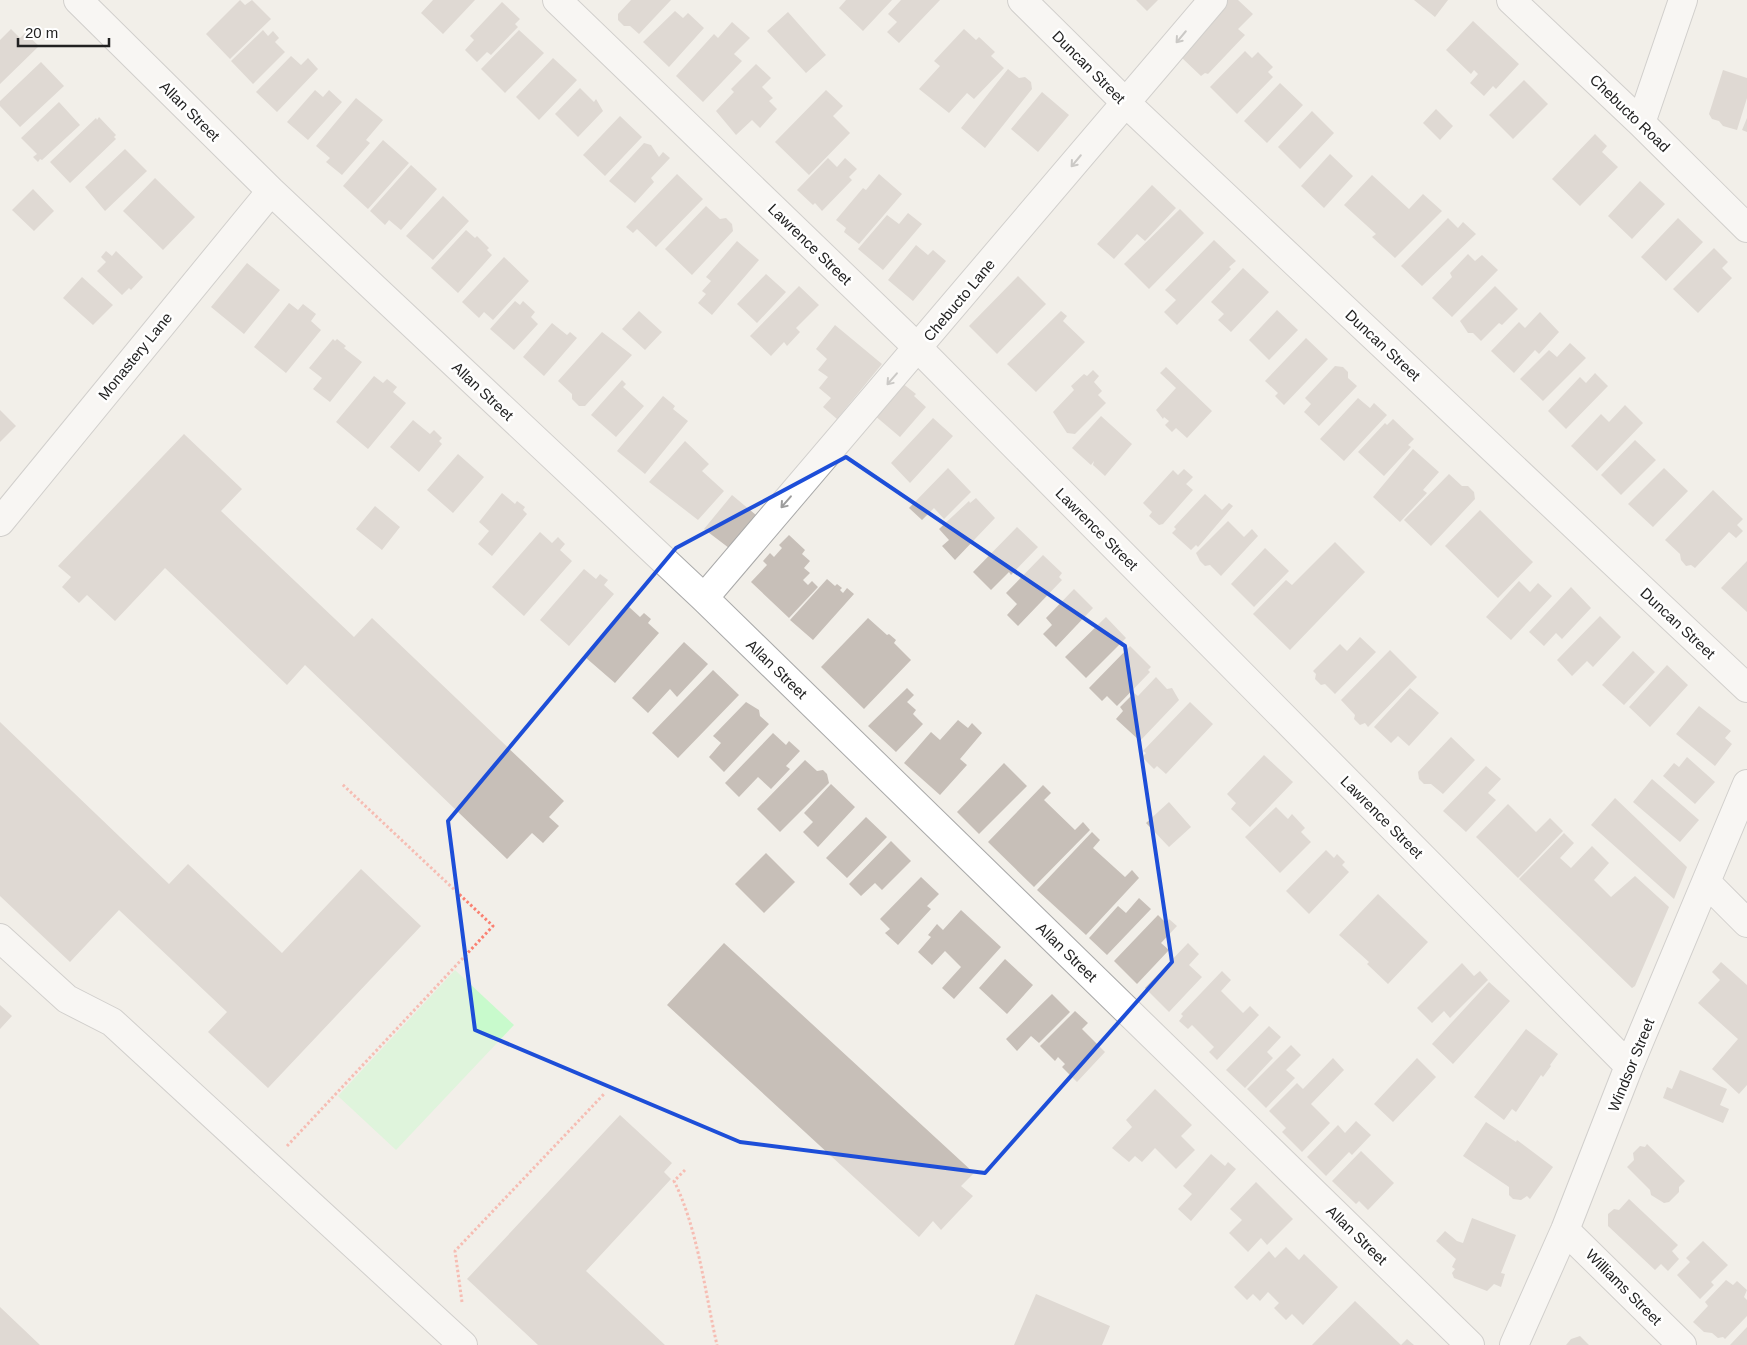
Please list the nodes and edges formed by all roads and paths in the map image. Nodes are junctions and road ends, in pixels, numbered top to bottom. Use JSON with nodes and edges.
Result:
{"nodes":[{"id":1,"x":78,"y":0,"type":"edge"},
{"id":2,"x":558,"y":0,"type":"edge"},
{"id":3,"x":1022,"y":0,"type":"edge"},
{"id":4,"x":1213,"y":0,"type":"edge"},
{"id":5,"x":1511,"y":0,"type":"edge"},
{"id":6,"x":1683,"y":0,"type":"edge"},
{"id":7,"x":1126,"y":103,"type":"junction"},
{"id":8,"x":1641,"y":123,"type":"junction"},
{"id":9,"x":271,"y":191,"type":"junction"},
{"id":10,"x":1747,"y":228,"type":"edge"},
{"id":11,"x":918,"y":348,"type":"junction"},
{"id":12,"x":0,"y":522,"type":"edge"},
{"id":13,"x":704,"y":598,"type":"junction"},
{"id":14,"x":1747,"y":688,"type":"edge"},
{"id":15,"x":342,"y":784,"type":"dead end"},
{"id":16,"x":1747,"y":784,"type":"edge"},
{"id":17,"x":1707,"y":883,"type":"junction"},
{"id":18,"x":1747,"y":923,"type":"edge"},
{"id":19,"x":0,"y":938,"type":"edge"},
{"id":20,"x":1629,"y":1066,"type":"junction"},
{"id":21,"x":604,"y":1094,"type":"dead end"},
{"id":22,"x":268,"y":1166,"type":"junction"},
{"id":23,"x":685,"y":1170,"type":"dead end"},
{"id":24,"x":1565,"y":1230,"type":"junction"},
{"id":25,"x":462,"y":1303,"type":"dead end"},
{"id":26,"x":463,"y":1345,"type":"edge"},
{"id":27,"x":717,"y":1345,"type":"edge"},
{"id":28,"x":1470,"y":1345,"type":"edge"},
{"id":29,"x":1514,"y":1345,"type":"edge"},
{"id":30,"x":1682,"y":1345,"type":"edge"}],
"edges":[{"from":1,"to":9,"type":"street","name":"Allan Street"},
{"from":2,"to":11,"type":"street","name":"Lawrence Street"},
{"from":3,"to":7,"type":"street","name":"Duncan Street"},
{"from":4,"to":7,"type":"street","name":"Chebucto Lane","one_way":true},
{"from":5,"to":8,"type":"street","name":"Chebucto Road"},
{"from":6,"to":8,"type":"street"},
{"from":7,"to":11,"type":"street","name":"Chebucto Lane","one_way":true},
{"from":7,"to":14,"type":"street","name":"Duncan Street"},
{"from":8,"to":10,"type":"street","name":"Chebucto Road"},
{"from":9,"to":12,"type":"street","name":"Monastery Lane"},
{"from":9,"to":13,"type":"street","name":"Allan Street"},
{"from":11,"to":13,"type":"street","name":"Chebucto Lane","one_way":true},
{"from":11,"to":20,"type":"street","name":"Lawrence Street"},
{"from":13,"to":28,"type":"street","name":"Allan Street"},
{"from":15,"to":22,"type":"path"},
{"from":16,"to":17,"type":"street","name":"Windsor Street"},
{"from":17,"to":18,"type":"street"},
{"from":17,"to":20,"type":"street","name":"Windsor Street"},
{"from":19,"to":22,"type":"street"},
{"from":20,"to":24,"type":"street","name":"Windsor Street"},
{"from":21,"to":25,"type":"path"},
{"from":22,"to":26,"type":"street"},
{"from":23,"to":27,"type":"path"},
{"from":24,"to":29,"type":"street","name":"Windsor Street"},
{"from":24,"to":30,"type":"street","name":"Williams Street"}]}
